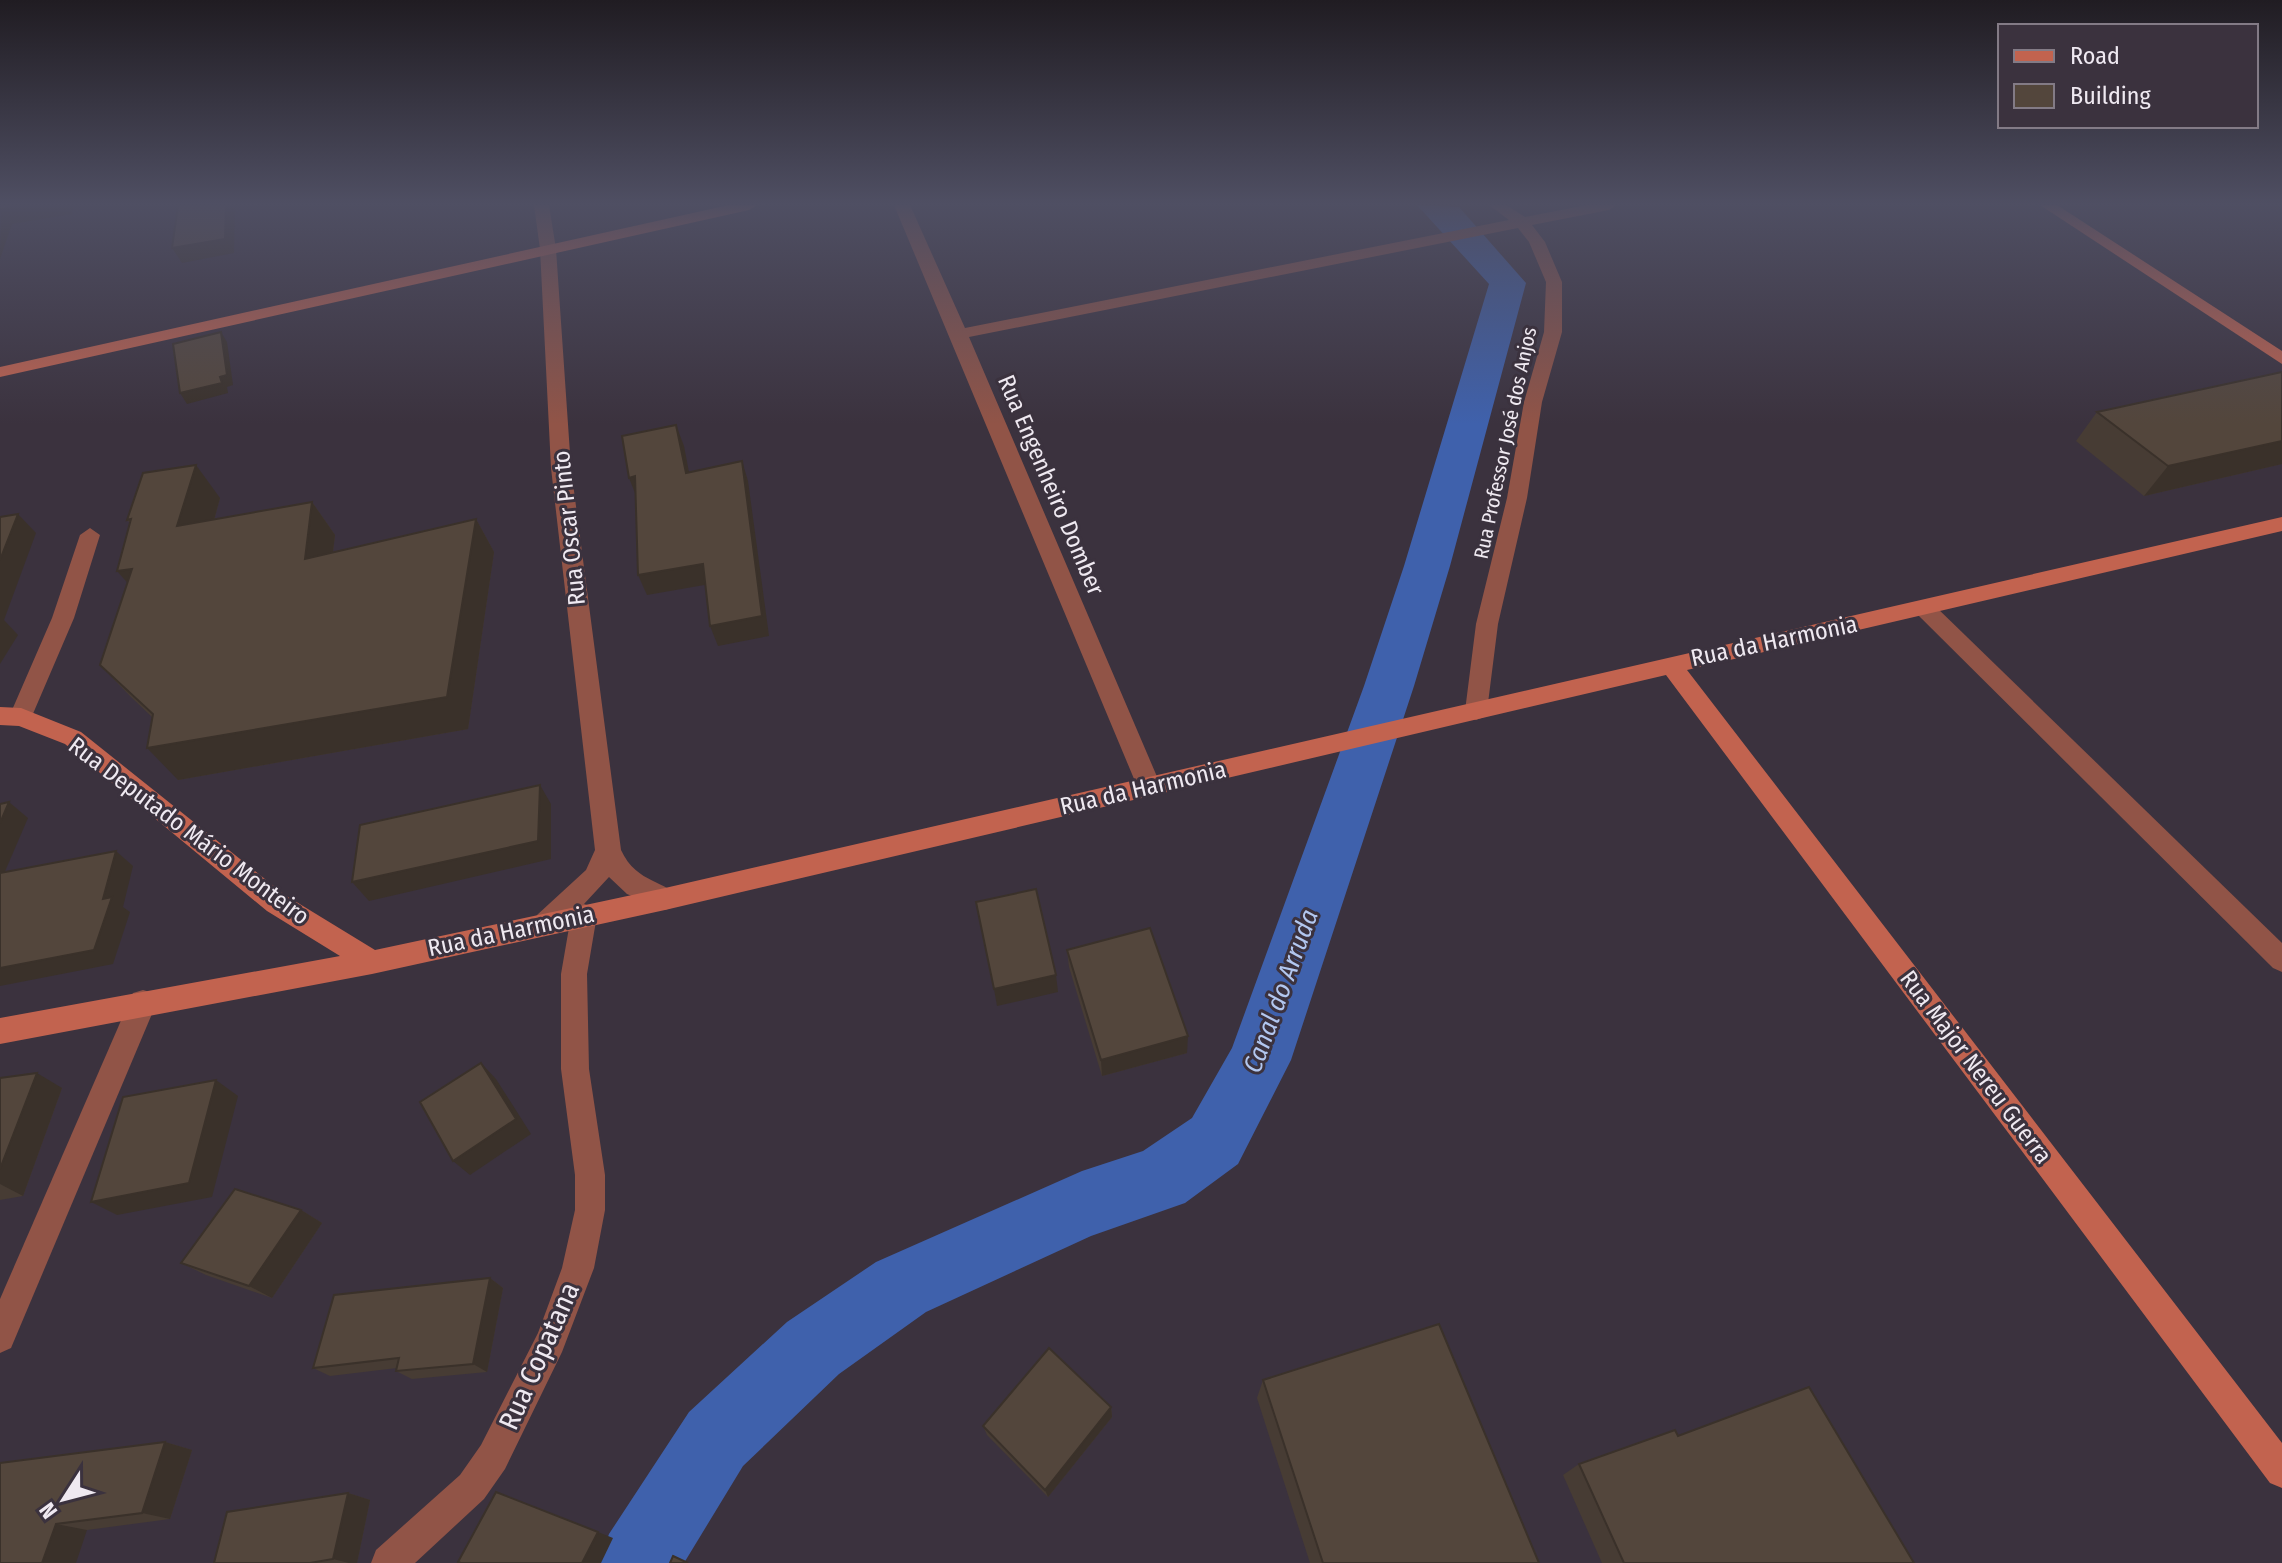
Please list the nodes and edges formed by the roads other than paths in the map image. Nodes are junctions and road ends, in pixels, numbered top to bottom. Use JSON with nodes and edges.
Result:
{"nodes":[{"id":1,"x":419,"y":278,"type":"edge"},
{"id":2,"x":550,"y":278,"type":"edge"},
{"id":3,"x":934,"y":278,"type":"edge"},
{"id":4,"x":1244,"y":278,"type":"edge"},
{"id":5,"x":1552,"y":278,"type":"edge"},
{"id":6,"x":2160,"y":278,"type":"edge"},
{"id":7,"x":959,"y":334,"type":"junction"},
{"id":8,"x":2282,"y":359,"type":"edge"},
{"id":9,"x":0,"y":372,"type":"edge"},
{"id":10,"x":2282,"y":524,"type":"edge"},
{"id":11,"x":90,"y":535,"type":"dead end"},
{"id":12,"x":1925,"y":609,"type":"junction"},
{"id":13,"x":1670,"y":664,"type":"junction"},
{"id":14,"x":1476,"y":711,"type":"junction"},
{"id":15,"x":10,"y":716,"type":"edge"},
{"id":16,"x":1149,"y":786,"type":"junction"},
{"id":17,"x":608,"y":850,"type":"junction"},
{"id":18,"x":665,"y":899,"type":"junction"},
{"id":19,"x":584,"y":915,"type":"junction"},
{"id":20,"x":546,"y":923,"type":"junction"},
{"id":21,"x":2282,"y":960,"type":"edge"},
{"id":22,"x":372,"y":962,"type":"junction"},
{"id":23,"x":143,"y":1002,"type":"junction"},
{"id":24,"x":0,"y":1031,"type":"edge"},
{"id":25,"x":0,"y":1337,"type":"edge"},
{"id":26,"x":2282,"y":1471,"type":"edge"},
{"id":27,"x":389,"y":1563,"type":"edge"}],
"edges":[{"from":1,"to":9,"type":"main road"},
{"from":2,"to":17,"type":"street","name":"Rua Oscar Pinto"},
{"from":3,"to":7,"type":"street","name":"Rua Engenheiro Domber"},
{"from":4,"to":7,"type":"street"},
{"from":5,"to":14,"type":"street","name":"Rua Professor José dos Anjos"},
{"from":6,"to":8,"type":"main road"},
{"from":7,"to":16,"type":"street","name":"Rua Engenheiro Domber"},
{"from":10,"to":12,"type":"main road","name":"Rua da Harmonia"},
{"from":11,"to":15,"type":"street"},
{"from":12,"to":13,"type":"main road","name":"Rua da Harmonia"},
{"from":12,"to":21,"type":"street"},
{"from":13,"to":14,"type":"main road","name":"Rua da Harmonia"},
{"from":13,"to":26,"type":"main road","name":"Rua Major Nereu Guerra"},
{"from":14,"to":16,"type":"main road","name":"Rua da Harmonia"},
{"from":15,"to":22,"type":"main road","name":"Rua Deputado Mário Monteiro"},
{"from":16,"to":18,"type":"main road","name":"Rua da Harmonia"},
{"from":17,"to":18,"type":"street","name":"Rua Oscar Pinto"},
{"from":17,"to":20,"type":"street"},
{"from":18,"to":19,"type":"main road","name":"Rua da Harmonia"},
{"from":19,"to":20,"type":"main road","name":"Rua da Harmonia"},
{"from":19,"to":27,"type":"street","name":"Rua Copatana"},
{"from":20,"to":22,"type":"main road","name":"Rua da Harmonia"},
{"from":22,"to":23,"type":"main road","name":"Rua da Harmonia"},
{"from":23,"to":24,"type":"main road","name":"Rua da Harmonia"},
{"from":23,"to":25,"type":"street"}]}
